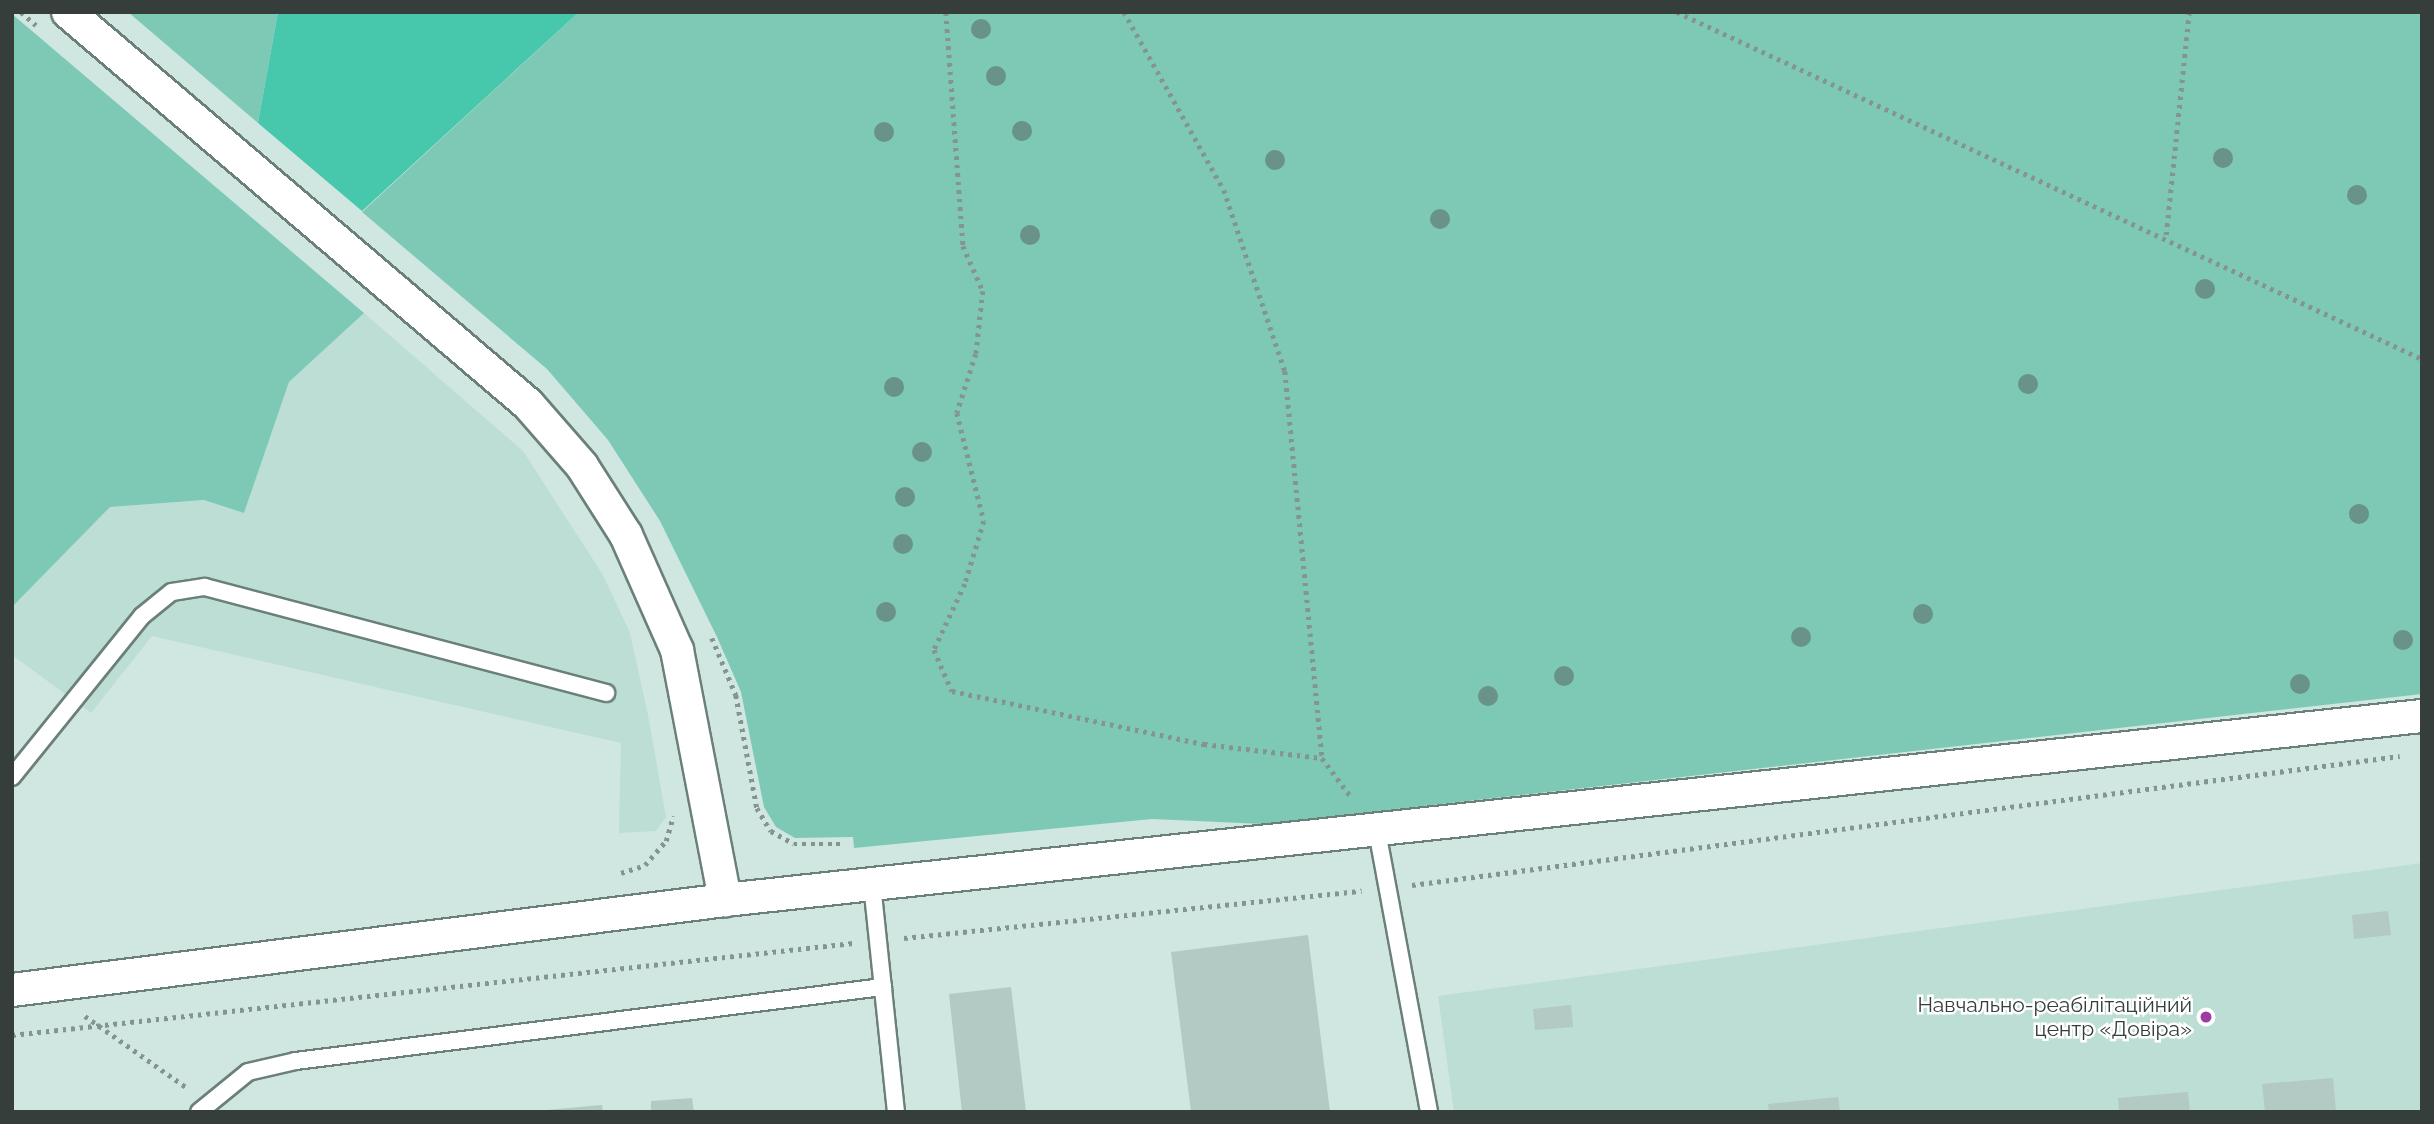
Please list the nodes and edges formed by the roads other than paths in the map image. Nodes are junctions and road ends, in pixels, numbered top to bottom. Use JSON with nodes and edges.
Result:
{"nodes":[{"id":1,"x":68,"y":12,"type":"edge"},
{"id":2,"x":606,"y":693,"type":"dead end"},
{"id":3,"x":2422,"y":716,"type":"edge"},
{"id":4,"x":12,"y":777,"type":"edge"},
{"id":5,"x":1377,"y":831,"type":"junction"},
{"id":6,"x":872,"y":884,"type":"junction"},
{"id":7,"x":725,"y":900,"type":"junction"},
{"id":8,"x":883,"y":987,"type":"junction"},
{"id":9,"x":27,"y":988,"type":"edge"},
{"id":10,"x":203,"y":1107,"type":"edge"},
{"id":11,"x":896,"y":1112,"type":"edge"},
{"id":12,"x":1429,"y":1112,"type":"edge"}],
"edges":[{"from":1,"to":7,"type":"street"},
{"from":2,"to":4,"type":"lane"},
{"from":3,"to":5,"type":"street"},
{"from":5,"to":6,"type":"street"},
{"from":5,"to":12,"type":"lane"},
{"from":6,"to":7,"type":"street"},
{"from":6,"to":8,"type":"lane"},
{"from":7,"to":9,"type":"street"},
{"from":8,"to":10,"type":"lane"},
{"from":8,"to":11,"type":"lane"}]}
